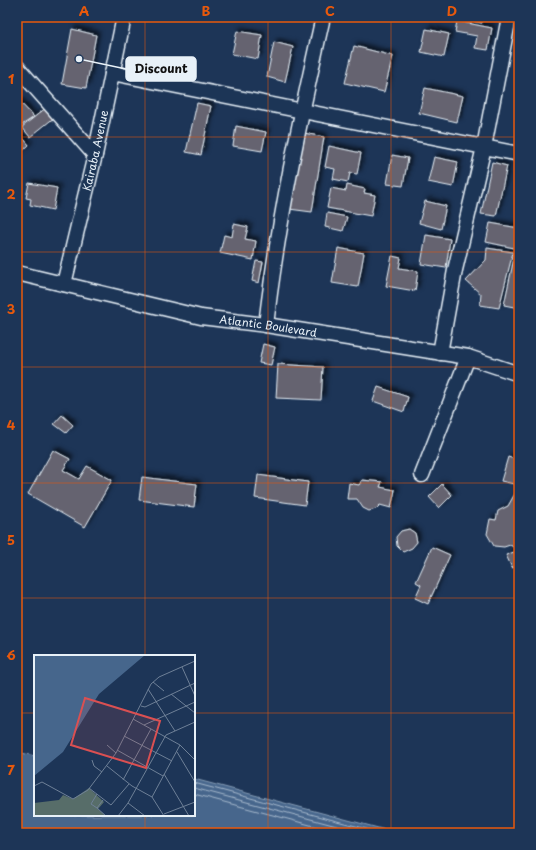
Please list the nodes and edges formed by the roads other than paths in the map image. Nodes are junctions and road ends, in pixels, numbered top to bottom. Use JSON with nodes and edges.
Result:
{"nodes":[{"id":1,"x":124,"y":17,"type":"edge"},
{"id":2,"x":323,"y":17,"type":"edge"},
{"id":3,"x":509,"y":17,"type":"edge"},
{"id":4,"x":17,"y":67,"type":"edge"},
{"id":5,"x":112,"y":73,"type":"junction"},
{"id":6,"x":301,"y":111,"type":"junction"},
{"id":7,"x":484,"y":147,"type":"junction"},
{"id":8,"x":519,"y":154,"type":"edge"},
{"id":9,"x":95,"y":155,"type":"junction"},
{"id":10,"x":17,"y":273,"type":"edge"},
{"id":11,"x":64,"y":284,"type":"junction"},
{"id":12,"x":266,"y":325,"type":"junction"},
{"id":13,"x":440,"y":353,"type":"junction"},
{"id":14,"x":468,"y":357,"type":"junction"},
{"id":15,"x":519,"y":374,"type":"edge"},
{"id":16,"x":422,"y":475,"type":"dead end"}],
"edges":[{"from":1,"to":5,"type":"street","name":"Kairaba Avenue"},
{"from":2,"to":6,"type":"street"},
{"from":3,"to":7,"type":"street"},
{"from":4,"to":9,"type":"street"},
{"from":5,"to":6,"type":"street"},
{"from":5,"to":9,"type":"street","name":"Kairaba Avenue"},
{"from":6,"to":7,"type":"street"},
{"from":6,"to":12,"type":"street"},
{"from":7,"to":8,"type":"street"},
{"from":7,"to":13,"type":"street"},
{"from":9,"to":11,"type":"street","name":"Kairaba Avenue"},
{"from":10,"to":11,"type":"street","name":"Atlantic Boulevard"},
{"from":11,"to":12,"type":"street","name":"Atlantic Boulevard"},
{"from":12,"to":13,"type":"street","name":"Atlantic Boulevard"},
{"from":13,"to":14,"type":"street","name":"Atlantic Boulevard"},
{"from":14,"to":15,"type":"street","name":"Atlantic Boulevard"},
{"from":14,"to":16,"type":"street"}]}
